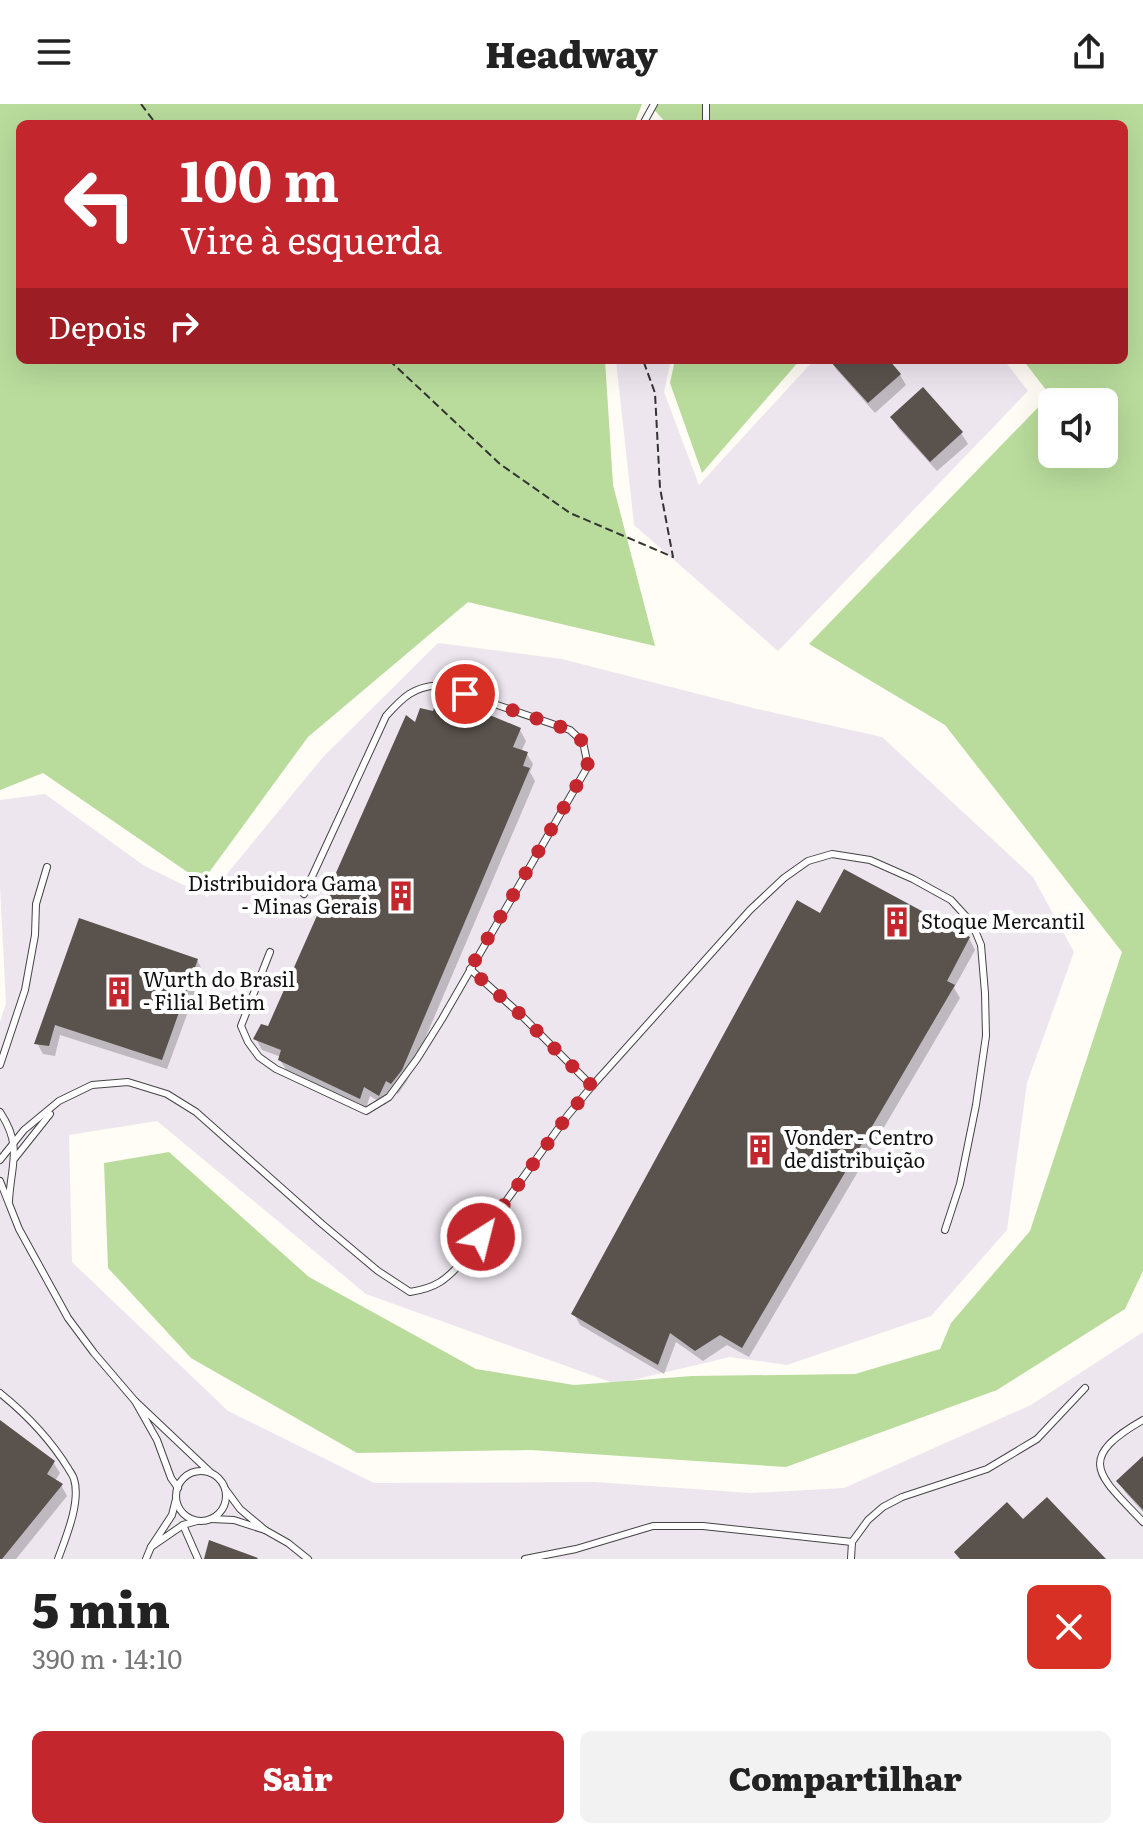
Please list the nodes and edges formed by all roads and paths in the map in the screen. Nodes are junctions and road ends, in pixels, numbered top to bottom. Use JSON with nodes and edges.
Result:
{"nodes":[{"id":1,"x":393,"y":364,"type":"edge"},
{"id":2,"x":644,"y":364,"type":"edge"},
{"id":3,"x":47,"y":867,"type":"dead end"},
{"id":4,"x":304,"y":894,"type":"dead end"},
{"id":5,"x":270,"y":952,"type":"dead end"},
{"id":6,"x":470,"y":969,"type":"junction"},
{"id":7,"x":0,"y":1065,"type":"edge"},
{"id":8,"x":592,"y":1086,"type":"junction"},
{"id":9,"x":59,"y":1101,"type":"junction"},
{"id":10,"x":0,"y":1112,"type":"edge"},
{"id":11,"x":14,"y":1142,"type":"junction"},
{"id":12,"x":0,"y":1160,"type":"edge"},
{"id":13,"x":13,"y":1161,"type":"junction"},
{"id":14,"x":0,"y":1181,"type":"edge"},
{"id":15,"x":9,"y":1205,"type":"junction"},
{"id":16,"x":945,"y":1230,"type":"dead end"},
{"id":17,"x":1085,"y":1388,"type":"dead end"},
{"id":18,"x":0,"y":1393,"type":"edge"},
{"id":19,"x":135,"y":1401,"type":"junction"},
{"id":20,"x":1143,"y":1420,"type":"edge"},
{"id":21,"x":211,"y":1473,"type":"junction"},
{"id":22,"x":226,"y":1490,"type":"junction"},
{"id":23,"x":178,"y":1492,"type":"junction"},
{"id":24,"x":211,"y":1519,"type":"junction"},
{"id":25,"x":198,"y":1521,"type":"junction"},
{"id":26,"x":1143,"y":1522,"type":"edge"},
{"id":27,"x":183,"y":1525,"type":"junction"},
{"id":28,"x":265,"y":1530,"type":"junction"},
{"id":29,"x":852,"y":1542,"type":"junction"},
{"id":30,"x":151,"y":1547,"type":"junction"},
{"id":31,"x":58,"y":1559,"type":"edge"},
{"id":32,"x":146,"y":1559,"type":"edge"},
{"id":33,"x":198,"y":1559,"type":"edge"},
{"id":34,"x":308,"y":1559,"type":"edge"},
{"id":35,"x":525,"y":1559,"type":"edge"},
{"id":36,"x":851,"y":1559,"type":"edge"}],
"edges":[{"from":1,"to":2,"type":"path"},
{"from":3,"to":7,"type":"lane"},
{"from":4,"to":6,"type":"lane"},
{"from":5,"to":6,"type":"lane"},
{"from":6,"to":8,"type":"lane"},
{"from":8,"to":9,"type":"lane"},
{"from":8,"to":16,"type":"lane"},
{"from":9,"to":11,"type":"lane"},
{"from":9,"to":13,"type":"lane"},
{"from":10,"to":11,"type":"lane"},
{"from":11,"to":12,"type":"lane"},
{"from":11,"to":13,"type":"lane"},
{"from":13,"to":15,"type":"lane"},
{"from":14,"to":15,"type":"lane"},
{"from":15,"to":19,"type":"lane"},
{"from":17,"to":29,"type":"lane"},
{"from":18,"to":31,"type":"lane"},
{"from":19,"to":21,"type":"lane"},
{"from":19,"to":23,"type":"lane"},
{"from":20,"to":26,"type":"lane"},
{"from":21,"to":22,"type":"lane"},
{"from":21,"to":23,"type":"lane"},
{"from":22,"to":24,"type":"lane"},
{"from":22,"to":28,"type":"lane"},
{"from":23,"to":25,"type":"lane"},
{"from":23,"to":30,"type":"lane"},
{"from":24,"to":25,"type":"lane"},
{"from":24,"to":28,"type":"lane"},
{"from":25,"to":27,"type":"lane"},
{"from":27,"to":30,"type":"lane"},
{"from":27,"to":33,"type":"lane"},
{"from":28,"to":34,"type":"lane"},
{"from":29,"to":35,"type":"lane"},
{"from":29,"to":36,"type":"lane"},
{"from":30,"to":32,"type":"lane"}]}
